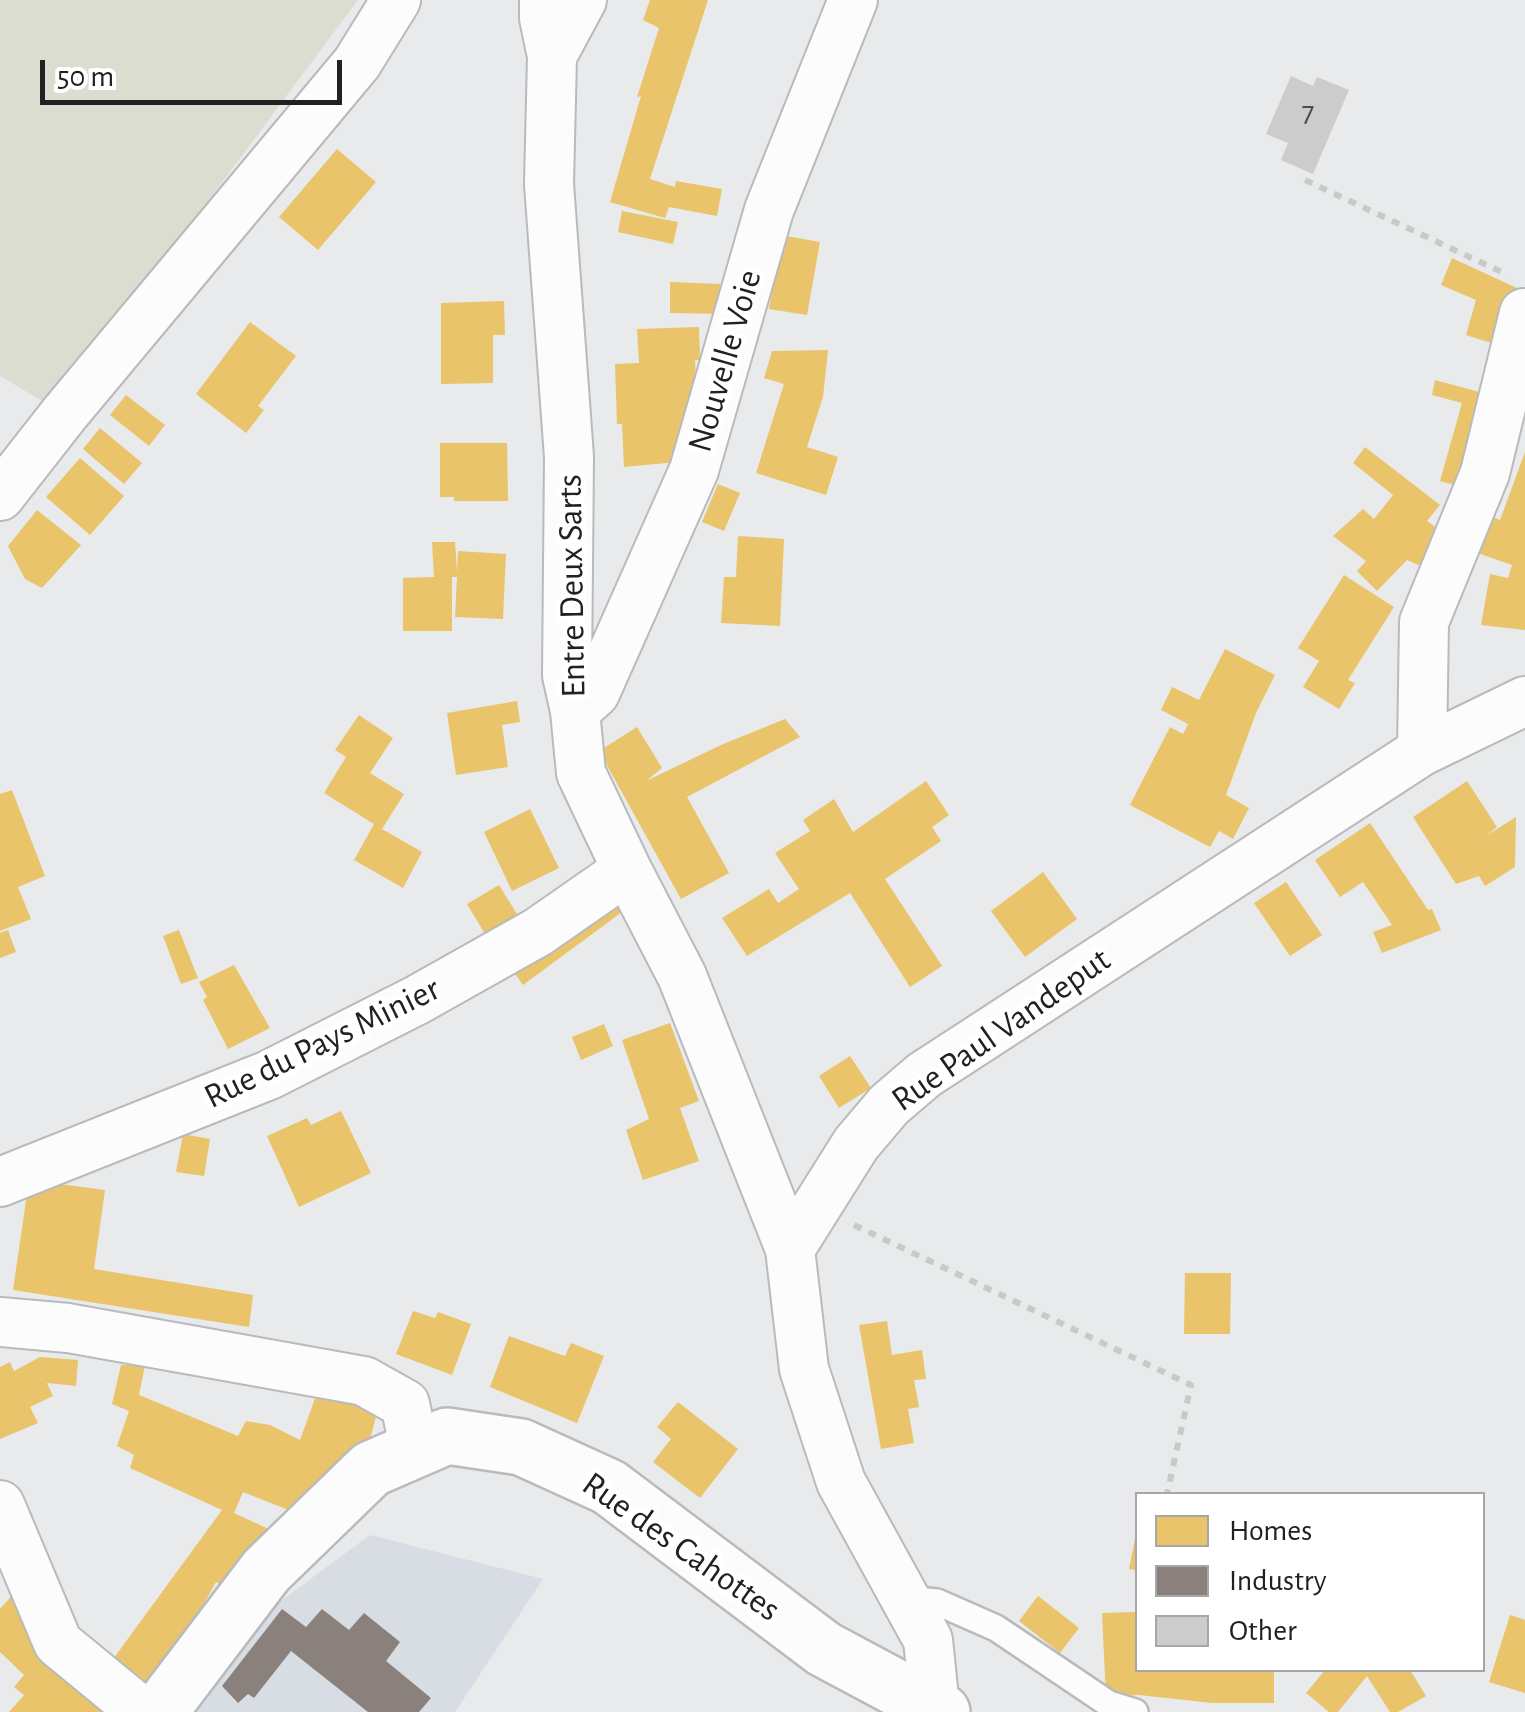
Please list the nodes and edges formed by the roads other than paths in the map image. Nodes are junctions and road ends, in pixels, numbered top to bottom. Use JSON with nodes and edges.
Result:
{"nodes":[{"id":1,"x":396,"y":0,"type":"edge"},
{"id":2,"x":544,"y":0,"type":"edge"},
{"id":3,"x":582,"y":0,"type":"edge"},
{"id":4,"x":853,"y":0,"type":"edge"},
{"id":5,"x":552,"y":56,"type":"junction"},
{"id":6,"x":1524,"y":313,"type":"edge"},
{"id":7,"x":0,"y":496,"type":"edge"},
{"id":8,"x":1525,"y":702,"type":"edge"},
{"id":9,"x":575,"y":711,"type":"junction"},
{"id":10,"x":1422,"y":751,"type":"junction"},
{"id":11,"x":627,"y":870,"type":"junction"},
{"id":12,"x":0,"y":1182,"type":"edge"},
{"id":13,"x":790,"y":1249,"type":"junction"},
{"id":14,"x":0,"y":1322,"type":"edge"},
{"id":15,"x":415,"y":1450,"type":"junction"},
{"id":16,"x":0,"y":1505,"type":"edge"},
{"id":17,"x":905,"y":1599,"type":"junction"},
{"id":18,"x":938,"y":1710,"type":"edge"},
{"id":19,"x":142,"y":1712,"type":"edge"},
{"id":20,"x":159,"y":1712,"type":"edge"},
{"id":21,"x":1135,"y":1712,"type":"edge"}],
"edges":[{"from":1,"to":7,"type":"street"},
{"from":2,"to":5,"type":"street","name":"Entre Deux Sarts"},
{"from":3,"to":5,"type":"street"},
{"from":4,"to":9,"type":"street","name":"Nouvelle Voie"},
{"from":5,"to":9,"type":"street","name":"Entre Deux Sarts"},
{"from":6,"to":10,"type":"street"},
{"from":8,"to":10,"type":"street","name":"Rue Paul Vandeput"},
{"from":9,"to":11,"type":"street","name":"Entre Deux Sarts"},
{"from":10,"to":13,"type":"street","name":"Rue Paul Vandeput"},
{"from":11,"to":12,"type":"street","name":"Rue du Pays Minier"},
{"from":11,"to":13,"type":"street","name":"Entre Deux Sarts"},
{"from":13,"to":17,"type":"street"},
{"from":14,"to":15,"type":"street"},
{"from":15,"to":18,"type":"street","name":"Rue des Cahottes"},
{"from":15,"to":20,"type":"street","name":"Rue des Cahottes"},
{"from":16,"to":19,"type":"street"},
{"from":17,"to":18,"type":"street"},
{"from":17,"to":21,"type":"lane"}]}
